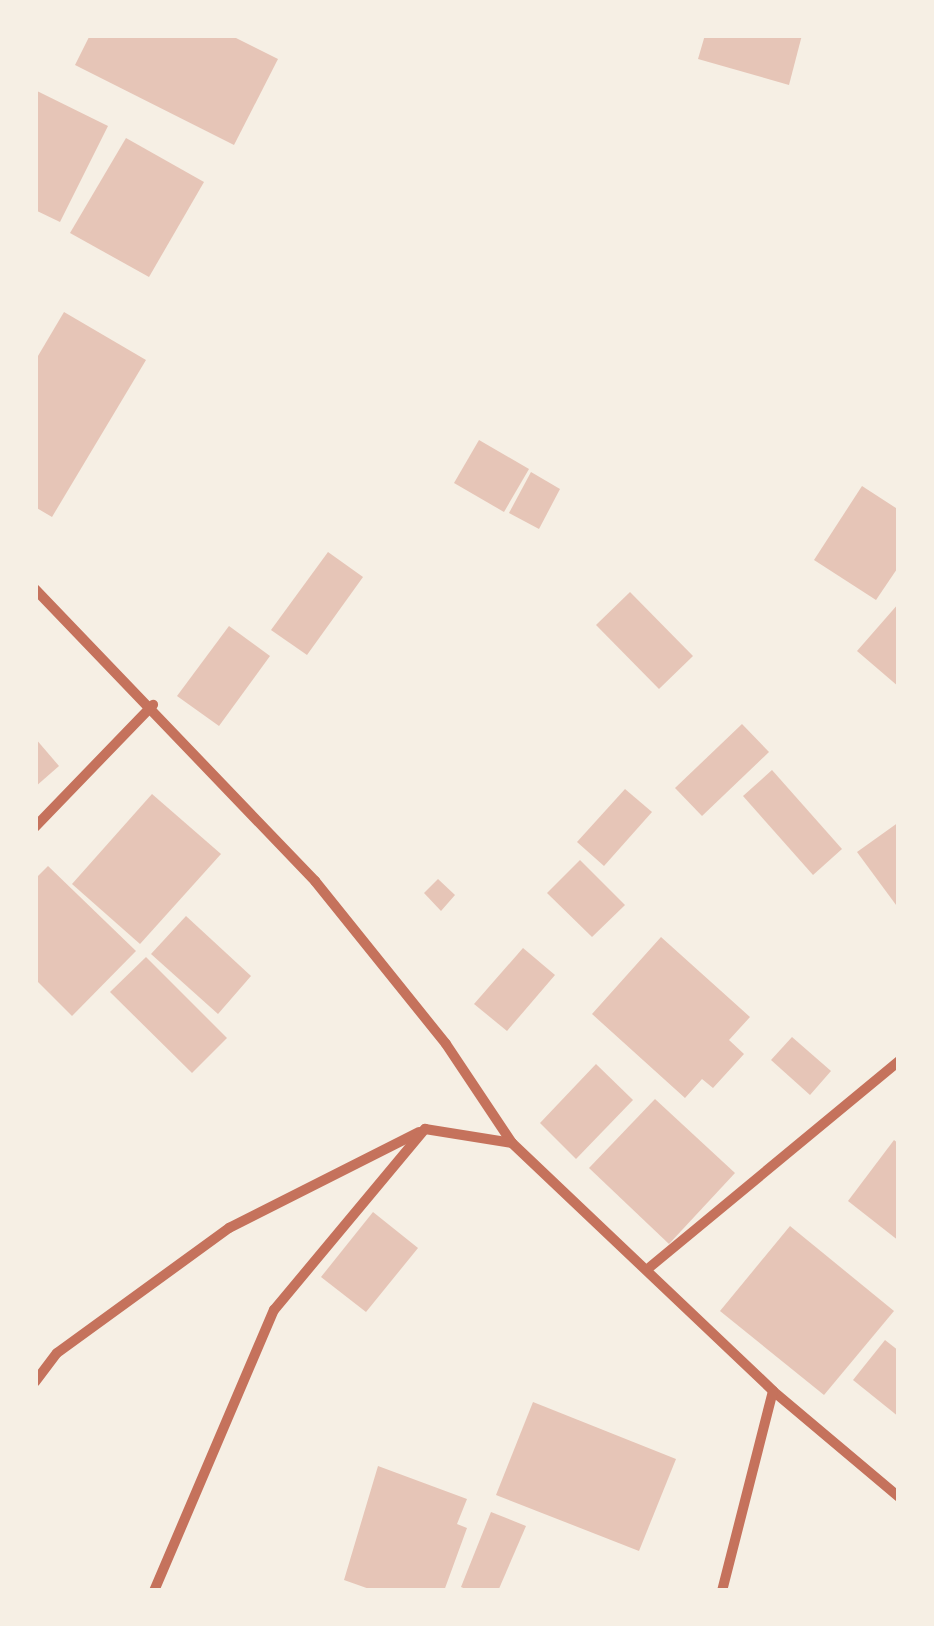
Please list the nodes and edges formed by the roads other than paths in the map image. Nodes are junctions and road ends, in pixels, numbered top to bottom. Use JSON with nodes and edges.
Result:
{"nodes":[{"id":1,"x":35,"y":589,"type":"edge"},
{"id":2,"x":153,"y":705,"type":"junction"},
{"id":3,"x":35,"y":827,"type":"edge"},
{"id":4,"x":899,"y":1061,"type":"edge"},
{"id":5,"x":425,"y":1129,"type":"junction"},
{"id":6,"x":512,"y":1142,"type":"junction"},
{"id":7,"x":650,"y":1266,"type":"junction"},
{"id":8,"x":35,"y":1382,"type":"edge"},
{"id":9,"x":772,"y":1391,"type":"junction"},
{"id":10,"x":899,"y":1497,"type":"edge"},
{"id":11,"x":154,"y":1591,"type":"edge"},
{"id":12,"x":722,"y":1591,"type":"edge"}],
"edges":[{"from":1,"to":2,"type":"street"},
{"from":2,"to":3,"type":"street"},
{"from":2,"to":6,"type":"street"},
{"from":4,"to":7,"type":"street"},
{"from":5,"to":6,"type":"street"},
{"from":5,"to":8,"type":"street"},
{"from":5,"to":11,"type":"street"},
{"from":6,"to":7,"type":"street"},
{"from":7,"to":9,"type":"street"},
{"from":9,"to":10,"type":"street"},
{"from":9,"to":12,"type":"street"}]}
